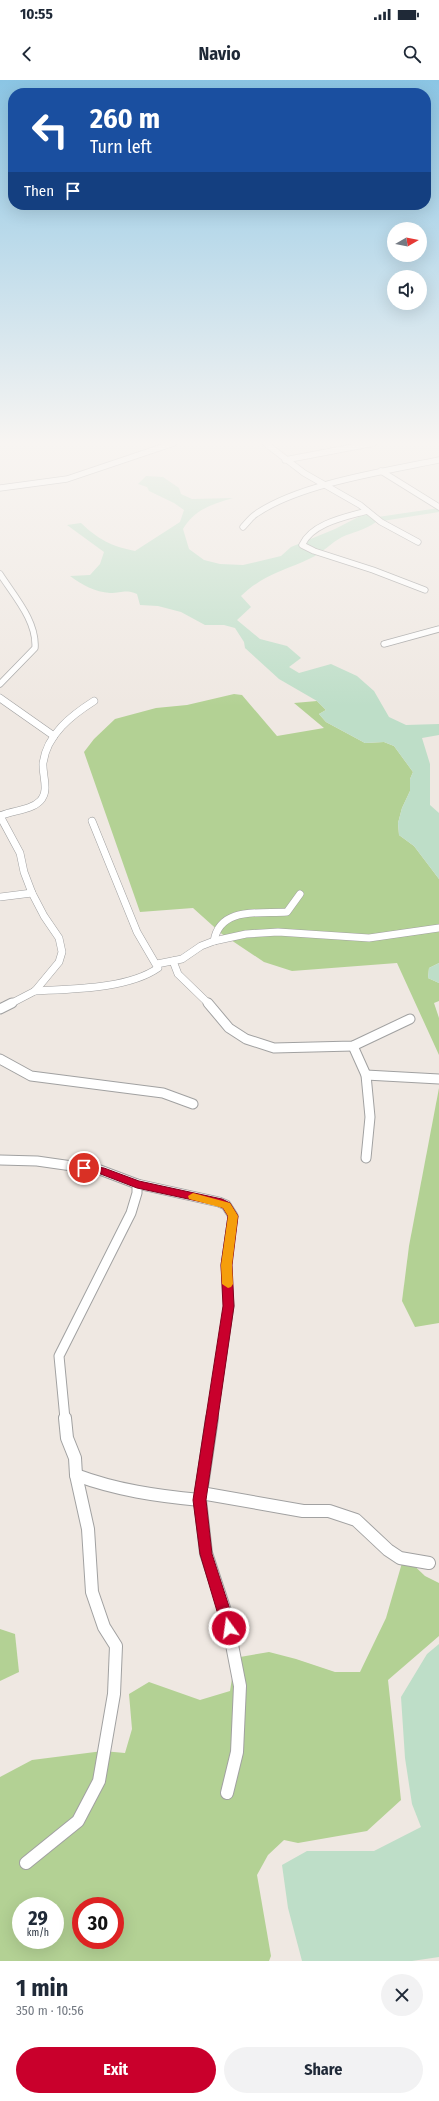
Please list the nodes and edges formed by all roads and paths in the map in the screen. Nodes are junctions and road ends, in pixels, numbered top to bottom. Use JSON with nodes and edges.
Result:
{"nodes":[{"id":1,"x":316,"y":531,"type":"edge"},
{"id":2,"x":397,"y":531,"type":"edge"},
{"id":3,"x":418,"y":542,"type":"dead end"},
{"id":4,"x":0,"y":574,"type":"edge"},
{"id":5,"x":2,"y":582,"type":"edge"},
{"id":6,"x":425,"y":590,"type":"dead end"},
{"id":7,"x":439,"y":629,"type":"edge"},
{"id":8,"x":384,"y":644,"type":"dead end"},
{"id":9,"x":0,"y":684,"type":"edge"},
{"id":10,"x":0,"y":698,"type":"edge"},
{"id":11,"x":94,"y":701,"type":"dead end"},
{"id":12,"x":54,"y":736,"type":"junction"},
{"id":13,"x":0,"y":816,"type":"edge"},
{"id":14,"x":92,"y":821,"type":"dead end"},
{"id":15,"x":32,"y":892,"type":"junction"},
{"id":16,"x":300,"y":894,"type":"dead end"},
{"id":17,"x":0,"y":897,"type":"edge"},
{"id":18,"x":439,"y":928,"type":"edge"},
{"id":19,"x":214,"y":941,"type":"junction"},
{"id":20,"x":173,"y":961,"type":"junction"},
{"id":21,"x":157,"y":964,"type":"junction"},
{"id":22,"x":36,"y":991,"type":"junction"},
{"id":23,"x":0,"y":1008,"type":"edge"},
{"id":24,"x":410,"y":1019,"type":"dead end"},
{"id":25,"x":353,"y":1046,"type":"junction"},
{"id":26,"x":0,"y":1059,"type":"edge"},
{"id":27,"x":366,"y":1075,"type":"junction"},
{"id":28,"x":439,"y":1079,"type":"edge"},
{"id":29,"x":193,"y":1104,"type":"dead end"},
{"id":30,"x":366,"y":1158,"type":"dead end"},
{"id":31,"x":0,"y":1160,"type":"edge"},
{"id":32,"x":137,"y":1184,"type":"junction"},
{"id":33,"x":76,"y":1475,"type":"junction"},
{"id":34,"x":200,"y":1496,"type":"junction"},
{"id":35,"x":429,"y":1562,"type":"dead end"},
{"id":36,"x":227,"y":1793,"type":"dead end"},
{"id":37,"x":26,"y":1863,"type":"dead end"}],
"edges":[{"from":1,"to":6,"type":"street"},
{"from":2,"to":3,"type":"street"},
{"from":4,"to":5,"type":"street"},
{"from":5,"to":9,"type":"street"},
{"from":7,"to":8,"type":"street"},
{"from":10,"to":12,"type":"street"},
{"from":11,"to":12,"type":"street"},
{"from":12,"to":13,"type":"street"},
{"from":13,"to":15,"type":"street"},
{"from":14,"to":21,"type":"street"},
{"from":15,"to":17,"type":"street"},
{"from":15,"to":22,"type":"street"},
{"from":16,"to":19,"type":"street"},
{"from":18,"to":19,"type":"street"},
{"from":19,"to":20,"type":"street"},
{"from":20,"to":21,"type":"street"},
{"from":20,"to":25,"type":"street"},
{"from":21,"to":22,"type":"street"},
{"from":22,"to":23,"type":"street"},
{"from":24,"to":25,"type":"street"},
{"from":25,"to":27,"type":"street"},
{"from":26,"to":29,"type":"street"},
{"from":27,"to":28,"type":"street"},
{"from":27,"to":30,"type":"street"},
{"from":31,"to":32,"type":"street"},
{"from":32,"to":33,"type":"street"},
{"from":32,"to":34,"type":"street"},
{"from":33,"to":34,"type":"street"},
{"from":33,"to":37,"type":"street"},
{"from":34,"to":35,"type":"street"},
{"from":34,"to":36,"type":"street"}]}
